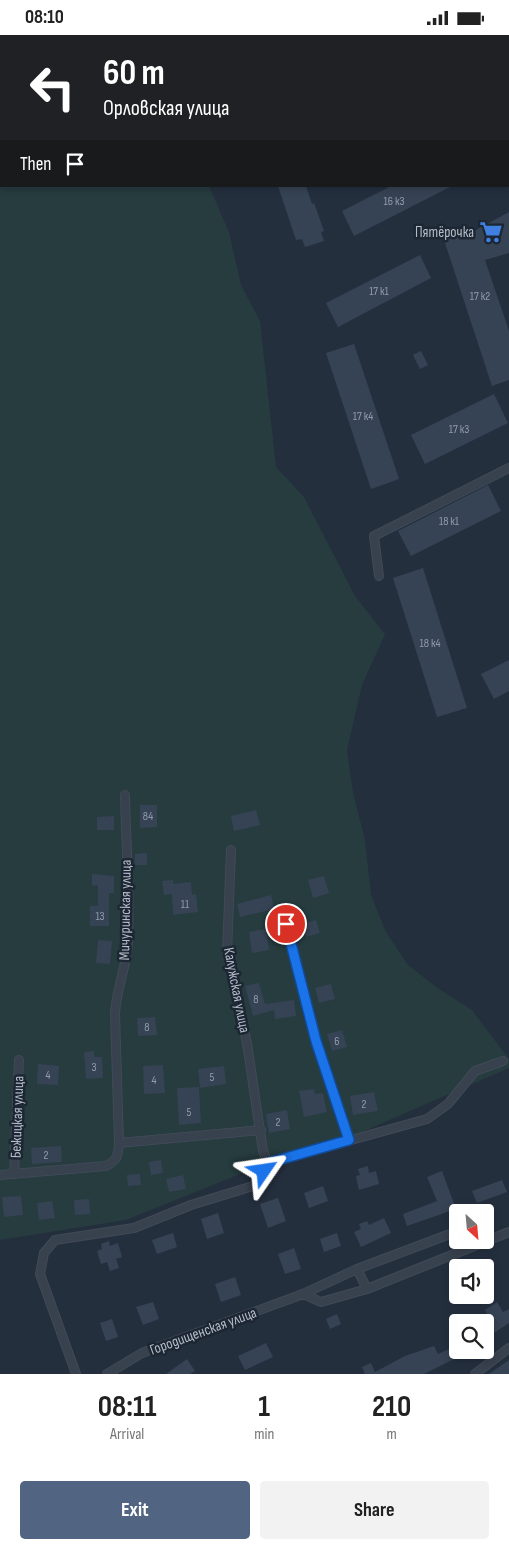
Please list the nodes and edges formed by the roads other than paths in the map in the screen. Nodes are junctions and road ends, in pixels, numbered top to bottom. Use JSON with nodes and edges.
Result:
{"nodes":[{"id":1,"x":509,"y":468,"type":"edge"},
{"id":2,"x":379,"y":576,"type":"dead end"},
{"id":3,"x":125,"y":795,"type":"dead end"},
{"id":4,"x":231,"y":850,"type":"dead end"},
{"id":5,"x":286,"y":924,"type":"dead end"},
{"id":6,"x":19,"y":1059,"type":"dead end"},
{"id":7,"x":503,"y":1061,"type":"dead end"},
{"id":8,"x":261,"y":1130,"type":"junction"},
{"id":9,"x":349,"y":1140,"type":"junction"},
{"id":10,"x":118,"y":1143,"type":"junction"},
{"id":11,"x":268,"y":1163,"type":"junction"},
{"id":12,"x":14,"y":1174,"type":"junction"},
{"id":13,"x":0,"y":1175,"type":"edge"},
{"id":14,"x":509,"y":1232,"type":"edge"},
{"id":15,"x":449,"y":1234,"type":"edge"},
{"id":16,"x":357,"y":1269,"type":"junction"},
{"id":17,"x":367,"y":1289,"type":"junction"},
{"id":18,"x":303,"y":1294,"type":"junction"},
{"id":19,"x":509,"y":1348,"type":"edge"},
{"id":20,"x":76,"y":1374,"type":"edge"},
{"id":21,"x":106,"y":1374,"type":"edge"},
{"id":22,"x":474,"y":1374,"type":"edge"}],
"edges":[{"from":1,"to":2,"type":"street"},
{"from":3,"to":10,"type":"street","name":"Мичуринская улица"},
{"from":4,"to":8,"type":"street","name":"Калужская улица"},
{"from":5,"to":9,"type":"street"},
{"from":6,"to":12,"type":"street","name":"Бежицкая улица"},
{"from":7,"to":9,"type":"street"},
{"from":8,"to":10,"type":"street"},
{"from":8,"to":11,"type":"street","name":"Калужская улица"},
{"from":9,"to":11,"type":"street"},
{"from":10,"to":12,"type":"street"},
{"from":11,"to":20,"type":"street"},
{"from":12,"to":13,"type":"street"},
{"from":14,"to":17,"type":"street"},
{"from":15,"to":16,"type":"street","name":"Городищенская улица"},
{"from":16,"to":17,"type":"street"},
{"from":16,"to":18,"type":"street","name":"Городищенская улица"},
{"from":17,"to":18,"type":"street"},
{"from":18,"to":21,"type":"street","name":"Городищенская улица"},
{"from":19,"to":22,"type":"street"}]}
